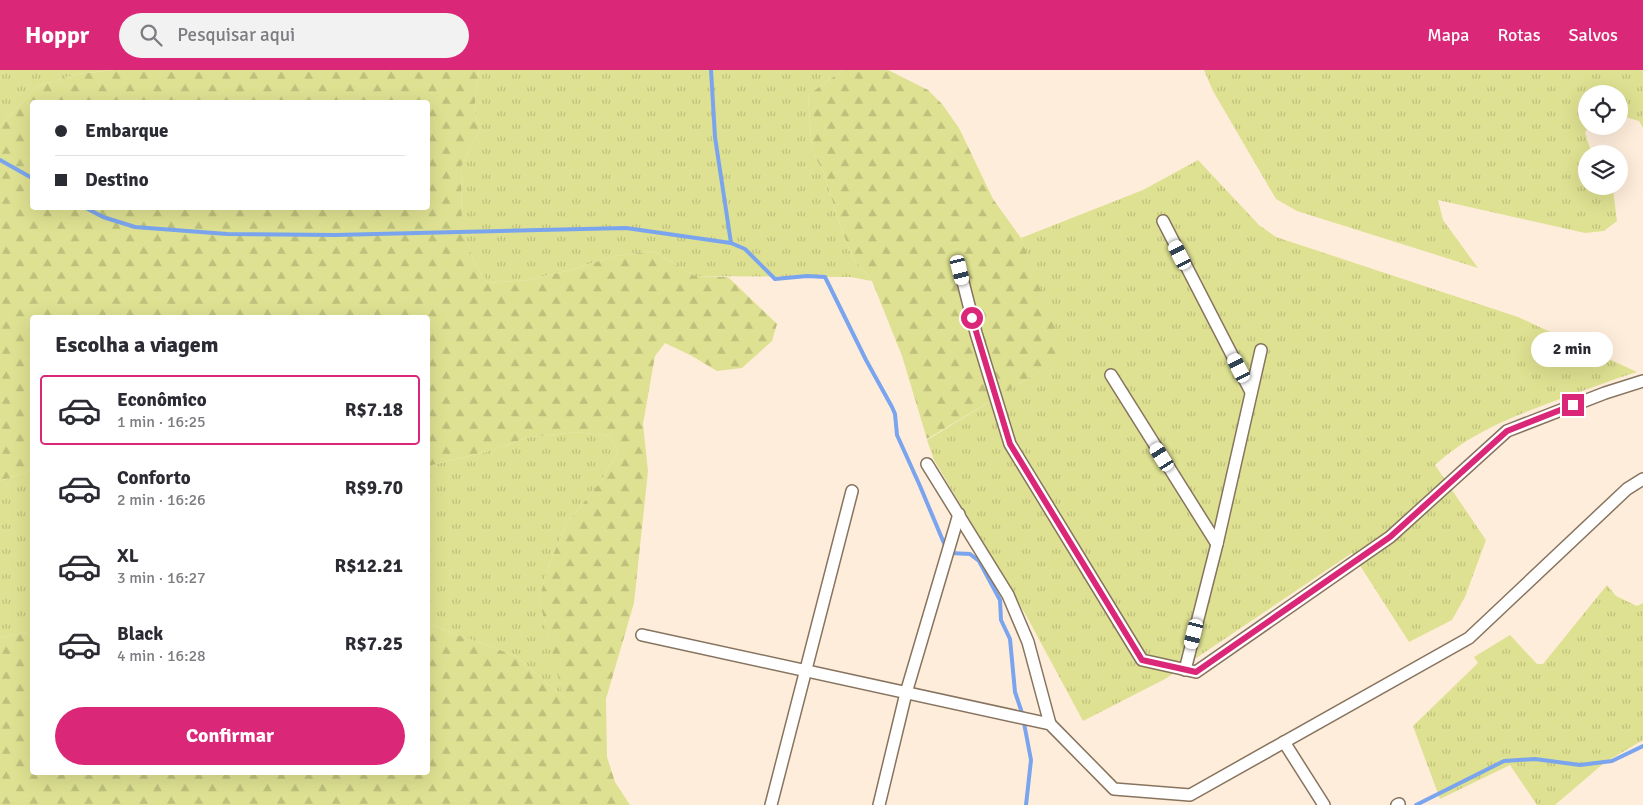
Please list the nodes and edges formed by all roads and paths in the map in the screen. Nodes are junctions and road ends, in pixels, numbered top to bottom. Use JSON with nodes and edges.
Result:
{"nodes":[{"id":1,"x":1163,"y":221,"type":"dead end"},
{"id":2,"x":960,"y":270,"type":"dead end"},
{"id":3,"x":1261,"y":350,"type":"dead end"},
{"id":4,"x":1111,"y":375,"type":"dead end"},
{"id":5,"x":1643,"y":381,"type":"edge"},
{"id":6,"x":1251,"y":392,"type":"junction"},
{"id":7,"x":927,"y":464,"type":"dead end"},
{"id":8,"x":1643,"y":479,"type":"edge"},
{"id":9,"x":852,"y":491,"type":"dead end"},
{"id":10,"x":959,"y":514,"type":"junction"},
{"id":11,"x":1217,"y":544,"type":"junction"},
{"id":12,"x":642,"y":635,"type":"dead end"},
{"id":13,"x":1185,"y":670,"type":"junction"},
{"id":14,"x":806,"y":671,"type":"junction"},
{"id":15,"x":906,"y":693,"type":"junction"},
{"id":16,"x":1050,"y":724,"type":"junction"},
{"id":17,"x":1284,"y":742,"type":"junction"},
{"id":18,"x":1186,"y":800,"type":"edge"},
{"id":19,"x":771,"y":805,"type":"edge"},
{"id":20,"x":879,"y":805,"type":"edge"},
{"id":21,"x":1324,"y":805,"type":"edge"}],
"edges":[{"from":1,"to":6,"type":"street"},
{"from":2,"to":13,"type":"street"},
{"from":3,"to":6,"type":"street"},
{"from":4,"to":11,"type":"street"},
{"from":5,"to":13,"type":"street"},
{"from":6,"to":11,"type":"street"},
{"from":7,"to":10,"type":"street"},
{"from":8,"to":17,"type":"street"},
{"from":9,"to":14,"type":"street"},
{"from":10,"to":15,"type":"street"},
{"from":10,"to":16,"type":"street"},
{"from":11,"to":13,"type":"street"},
{"from":12,"to":14,"type":"street"},
{"from":14,"to":15,"type":"street"},
{"from":14,"to":19,"type":"street"},
{"from":15,"to":16,"type":"street"},
{"from":15,"to":20,"type":"street"},
{"from":16,"to":18,"type":"street"},
{"from":17,"to":18,"type":"street"},
{"from":17,"to":21,"type":"street"}]}
